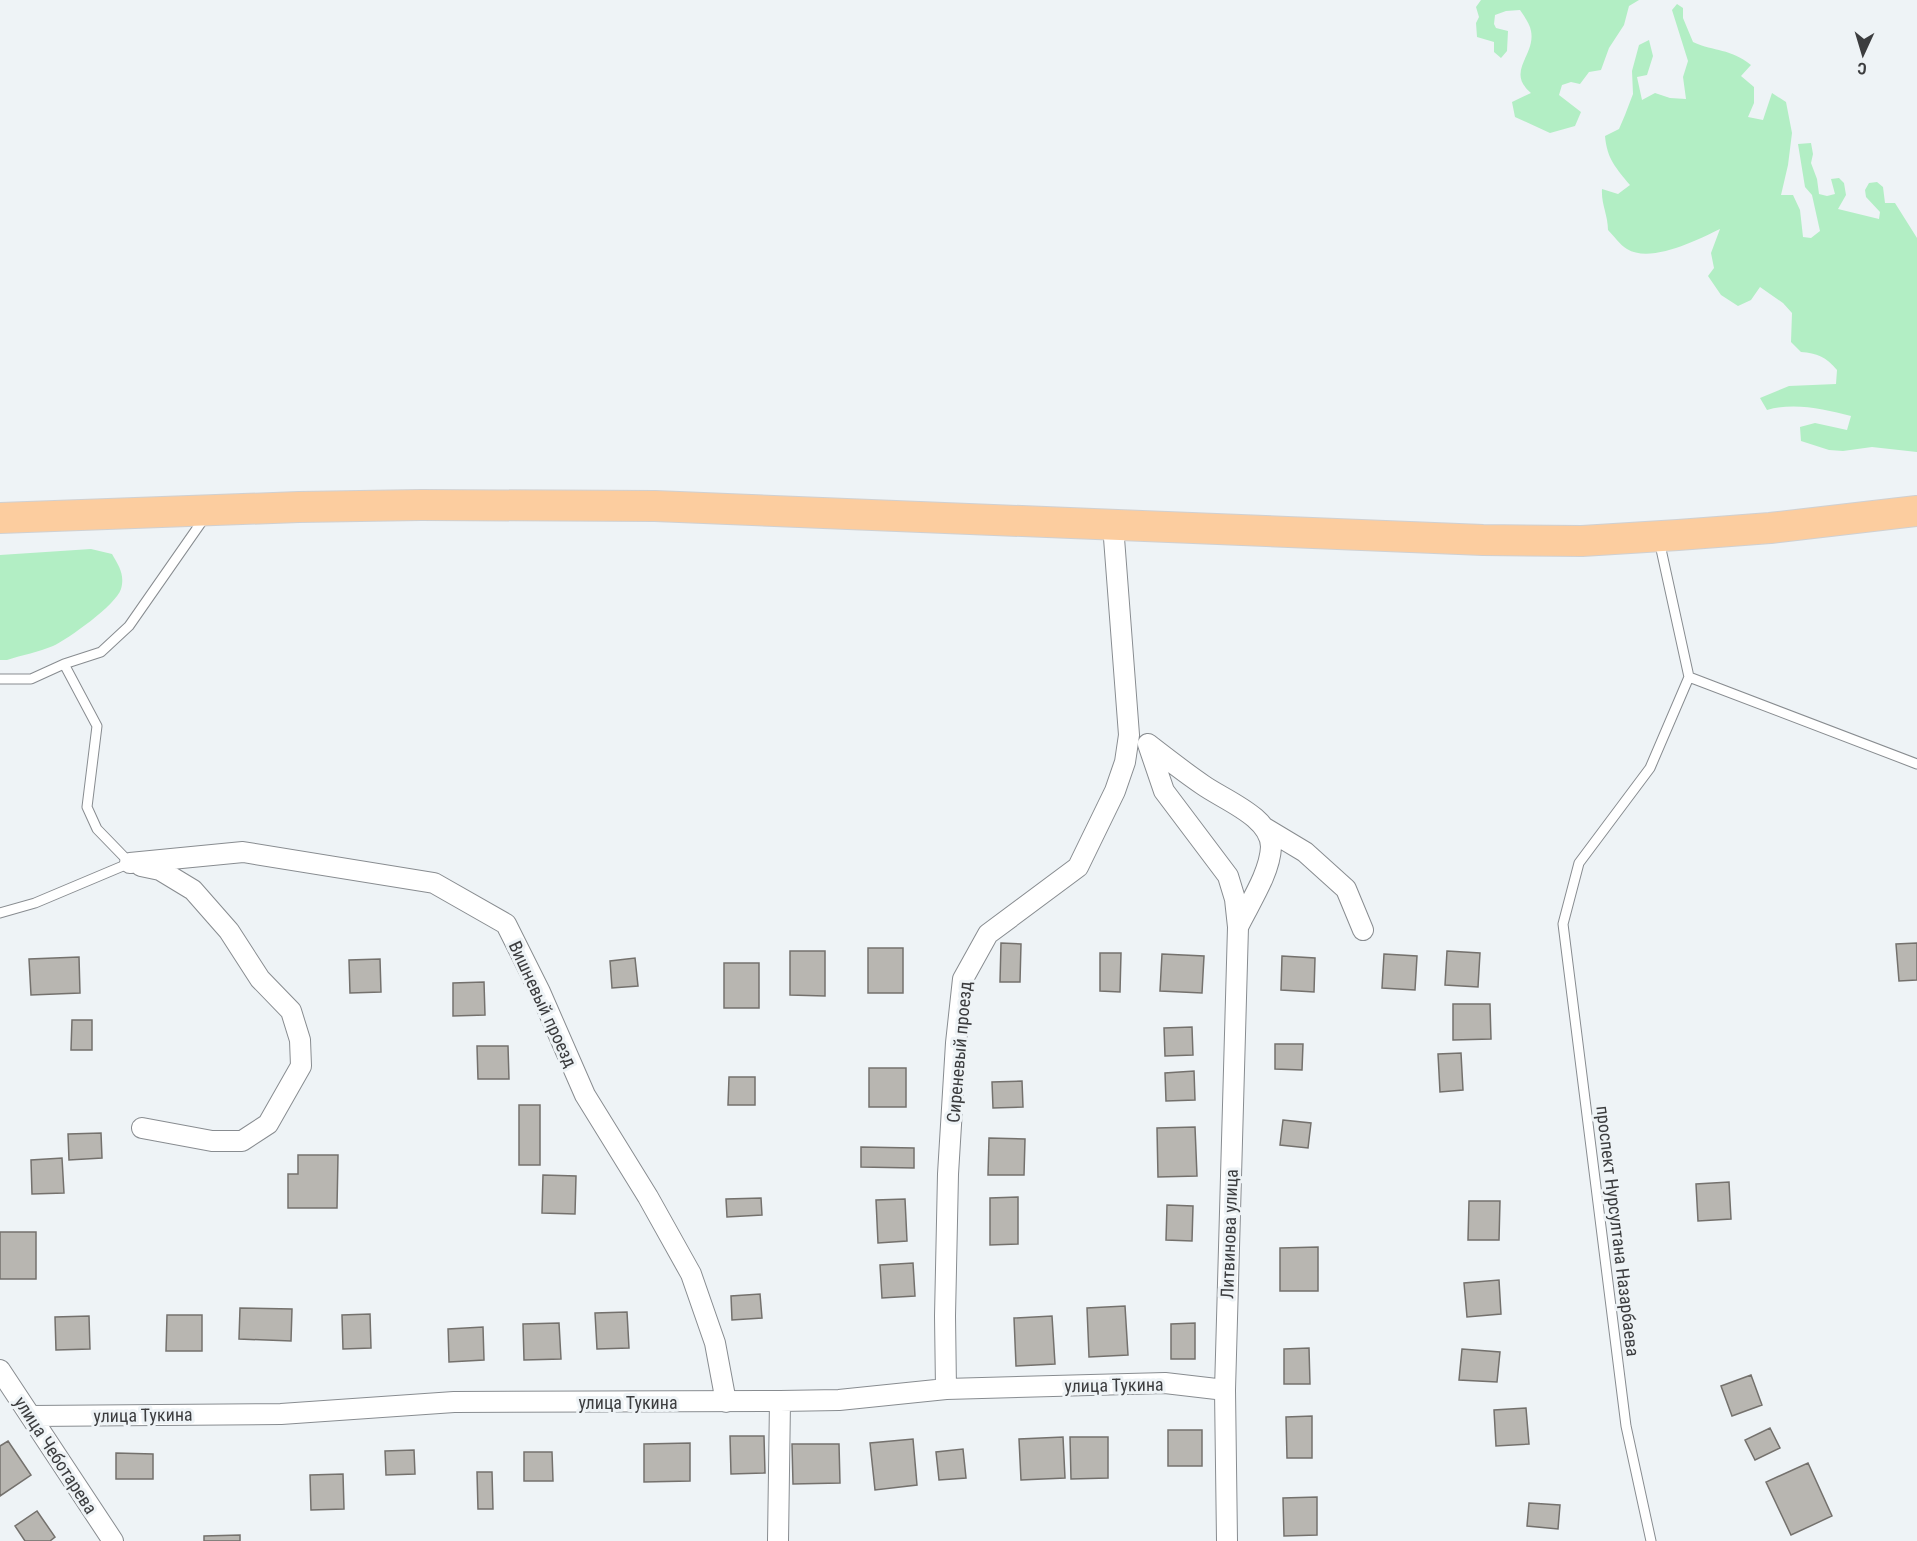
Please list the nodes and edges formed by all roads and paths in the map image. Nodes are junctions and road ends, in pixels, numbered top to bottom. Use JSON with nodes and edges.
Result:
{"nodes":[{"id":1,"x":211,"y":509,"type":"junction"},
{"id":2,"x":1917,"y":512,"type":"edge"},
{"id":3,"x":0,"y":518,"type":"edge"},
{"id":4,"x":1113,"y":525,"type":"junction"},
{"id":5,"x":1658,"y":536,"type":"junction"},
{"id":6,"x":64,"y":664,"type":"junction"},
{"id":7,"x":1689,"y":677,"type":"junction"},
{"id":8,"x":0,"y":679,"type":"edge"},
{"id":9,"x":1126,"y":702,"type":"junction"},
{"id":10,"x":1148,"y":744,"type":"junction"},
{"id":11,"x":1917,"y":764,"type":"edge"},
{"id":12,"x":1265,"y":828,"type":"junction"},
{"id":13,"x":130,"y":863,"type":"junction"},
{"id":14,"x":0,"y":913,"type":"edge"},
{"id":15,"x":1238,"y":927,"type":"junction"},
{"id":16,"x":1363,"y":930,"type":"dead end"},
{"id":17,"x":142,"y":1128,"type":"dead end"},
{"id":18,"x":0,"y":1370,"type":"edge"},
{"id":19,"x":946,"y":1389,"type":"junction"},
{"id":20,"x":1225,"y":1390,"type":"junction"},
{"id":21,"x":780,"y":1401,"type":"junction"},
{"id":22,"x":726,"y":1402,"type":"junction"},
{"id":23,"x":31,"y":1416,"type":"junction"},
{"id":24,"x":113,"y":1541,"type":"edge"},
{"id":25,"x":778,"y":1541,"type":"edge"},
{"id":26,"x":1227,"y":1541,"type":"edge"},
{"id":27,"x":1651,"y":1541,"type":"edge"}],
"edges":[{"from":1,"to":3,"type":"main road"},
{"from":1,"to":4,"type":"main road"},
{"from":1,"to":6,"type":"lane"},
{"from":2,"to":5,"type":"main road"},
{"from":4,"to":5,"type":"main road"},
{"from":4,"to":9,"type":"street","name":"Сиреневый проезд"},
{"from":5,"to":7,"type":"lane"},
{"from":6,"to":8,"type":"lane"},
{"from":6,"to":13,"type":"lane"},
{"from":7,"to":11,"type":"lane"},
{"from":7,"to":27,"type":"lane","name":"проспект Нурсултана Назарбаева"},
{"from":9,"to":10,"type":"street","name":"Литвинова улица"},
{"from":9,"to":19,"type":"street","name":"Сиреневый проезд"},
{"from":10,"to":12,"type":"street"},
{"from":10,"to":15,"type":"street","name":"Литвинова улица"},
{"from":12,"to":15,"type":"street"},
{"from":12,"to":16,"type":"street"},
{"from":13,"to":14,"type":"lane"},
{"from":13,"to":17,"type":"street"},
{"from":13,"to":22,"type":"street","name":"Вишневый проезд"},
{"from":15,"to":20,"type":"street","name":"Литвинова улица"},
{"from":18,"to":23,"type":"street","name":"улица Чеботарева"},
{"from":19,"to":20,"type":"street","name":"улица Тукина"},
{"from":19,"to":21,"type":"street","name":"улица Тукина"},
{"from":20,"to":26,"type":"street","name":"Литвинова улица"},
{"from":21,"to":22,"type":"street","name":"улица Тукина"},
{"from":21,"to":25,"type":"street"},
{"from":22,"to":23,"type":"street","name":"улица Тукина"},
{"from":23,"to":24,"type":"street","name":"улица Чеботарева"}]}
